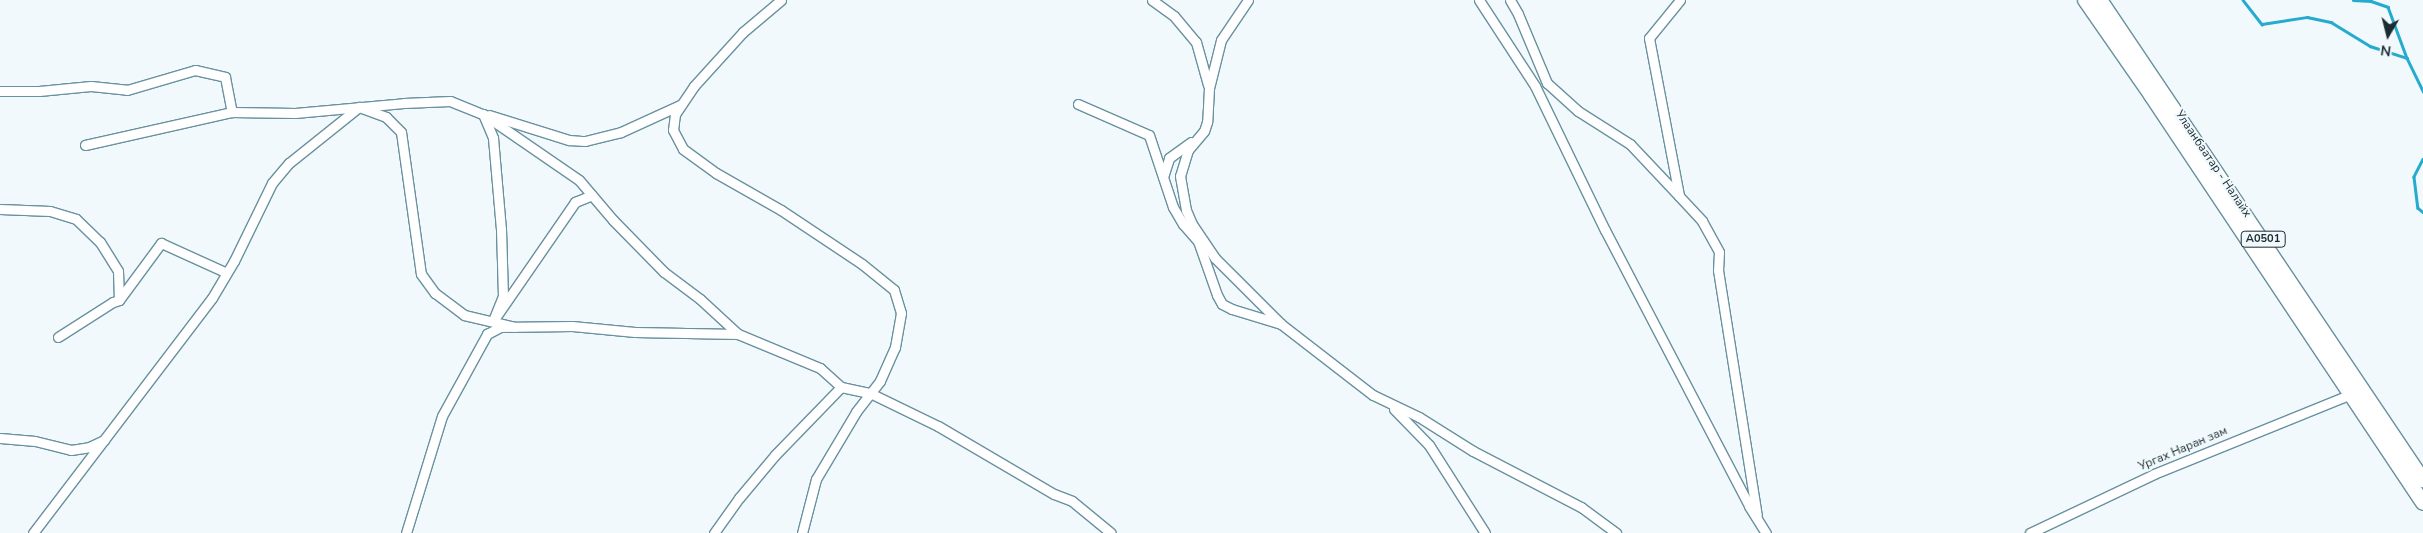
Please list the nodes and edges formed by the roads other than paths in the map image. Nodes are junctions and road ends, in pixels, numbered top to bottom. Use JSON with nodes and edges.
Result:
{"nodes":[{"id":1,"x":781,"y":0,"type":"edge"},
{"id":2,"x":1152,"y":0,"type":"edge"},
{"id":3,"x":1248,"y":0,"type":"edge"},
{"id":4,"x":1479,"y":0,"type":"edge"},
{"id":5,"x":1510,"y":0,"type":"edge"},
{"id":6,"x":1680,"y":0,"type":"edge"},
{"id":7,"x":2085,"y":0,"type":"edge"},
{"id":8,"x":2100,"y":0,"type":"edge"},
{"id":9,"x":1209,"y":88,"type":"junction"},
{"id":10,"x":0,"y":91,"type":"edge"},
{"id":11,"x":682,"y":103,"type":"junction"},
{"id":12,"x":1078,"y":104,"type":"dead end"},
{"id":13,"x":359,"y":107,"type":"junction"},
{"id":14,"x":232,"y":112,"type":"junction"},
{"id":15,"x":483,"y":114,"type":"junction"},
{"id":16,"x":1195,"y":139,"type":"junction"},
{"id":17,"x":85,"y":145,"type":"dead end"},
{"id":18,"x":1162,"y":177,"type":"junction"},
{"id":19,"x":592,"y":195,"type":"junction"},
{"id":20,"x":1679,"y":196,"type":"junction"},
{"id":21,"x":0,"y":209,"type":"edge"},
{"id":22,"x":1192,"y":224,"type":"junction"},
{"id":23,"x":227,"y":273,"type":"junction"},
{"id":24,"x":119,"y":300,"type":"junction"},
{"id":25,"x":493,"y":321,"type":"junction"},
{"id":26,"x":1281,"y":324,"type":"junction"},
{"id":27,"x":515,"y":327,"type":"junction"},
{"id":28,"x":738,"y":334,"type":"junction"},
{"id":29,"x":58,"y":337,"type":"dead end"},
{"id":30,"x":842,"y":387,"type":"junction"},
{"id":31,"x":870,"y":394,"type":"junction"},
{"id":32,"x":2349,"y":395,"type":"junction"},
{"id":33,"x":1388,"y":403,"type":"junction"},
{"id":34,"x":0,"y":438,"type":"edge"},
{"id":35,"x":106,"y":439,"type":"junction"},
{"id":36,"x":2423,"y":480,"type":"edge"},
{"id":37,"x":2423,"y":503,"type":"edge"},
{"id":38,"x":1757,"y":517,"type":"junction"},
{"id":39,"x":33,"y":533,"type":"edge"},
{"id":40,"x":406,"y":533,"type":"edge"},
{"id":41,"x":714,"y":533,"type":"edge"},
{"id":42,"x":802,"y":533,"type":"edge"},
{"id":43,"x":1110,"y":533,"type":"edge"},
{"id":44,"x":1485,"y":533,"type":"edge"},
{"id":45,"x":1616,"y":533,"type":"edge"},
{"id":46,"x":1766,"y":533,"type":"edge"},
{"id":47,"x":2030,"y":533,"type":"edge"}],
"edges":[{"from":1,"to":11,"type":"street"},
{"from":2,"to":9,"type":"street"},
{"from":3,"to":9,"type":"street"},
{"from":4,"to":38,"type":"street"},
{"from":5,"to":20,"type":"street"},
{"from":6,"to":20,"type":"street"},
{"from":7,"to":32,"type":"highway","name":"Улаанбаатар - Налайх","number":"A0501"},
{"from":8,"to":36,"type":"highway","name":"Улаанбаатар - Налайх","number":"A0501"},
{"from":9,"to":16,"type":"street"},
{"from":10,"to":14,"type":"street"},
{"from":11,"to":15,"type":"street"},
{"from":11,"to":31,"type":"street"},
{"from":12,"to":18,"type":"street"},
{"from":13,"to":14,"type":"street"},
{"from":13,"to":15,"type":"street"},
{"from":13,"to":23,"type":"street"},
{"from":13,"to":25,"type":"street"},
{"from":14,"to":17,"type":"street"},
{"from":15,"to":19,"type":"street"},
{"from":15,"to":25,"type":"street"},
{"from":16,"to":18,"type":"street"},
{"from":16,"to":22,"type":"street"},
{"from":18,"to":22,"type":"street"},
{"from":18,"to":26,"type":"street"},
{"from":19,"to":25,"type":"street"},
{"from":19,"to":28,"type":"street"},
{"from":20,"to":38,"type":"street"},
{"from":21,"to":24,"type":"street"},
{"from":22,"to":26,"type":"street"},
{"from":23,"to":24,"type":"street"},
{"from":23,"to":35,"type":"street"},
{"from":24,"to":29,"type":"street"},
{"from":25,"to":27,"type":"street"},
{"from":26,"to":33,"type":"street"},
{"from":27,"to":28,"type":"street"},
{"from":27,"to":40,"type":"street"},
{"from":28,"to":30,"type":"street"},
{"from":30,"to":31,"type":"street"},
{"from":30,"to":41,"type":"street"},
{"from":31,"to":42,"type":"street"},
{"from":31,"to":43,"type":"street"},
{"from":32,"to":37,"type":"highway","number":"A0501"},
{"from":32,"to":47,"type":"street","name":"Ургах Наран зам"},
{"from":33,"to":44,"type":"street"},
{"from":33,"to":45,"type":"street"},
{"from":34,"to":35,"type":"street"},
{"from":35,"to":39,"type":"street"},
{"from":38,"to":46,"type":"street"}]}
